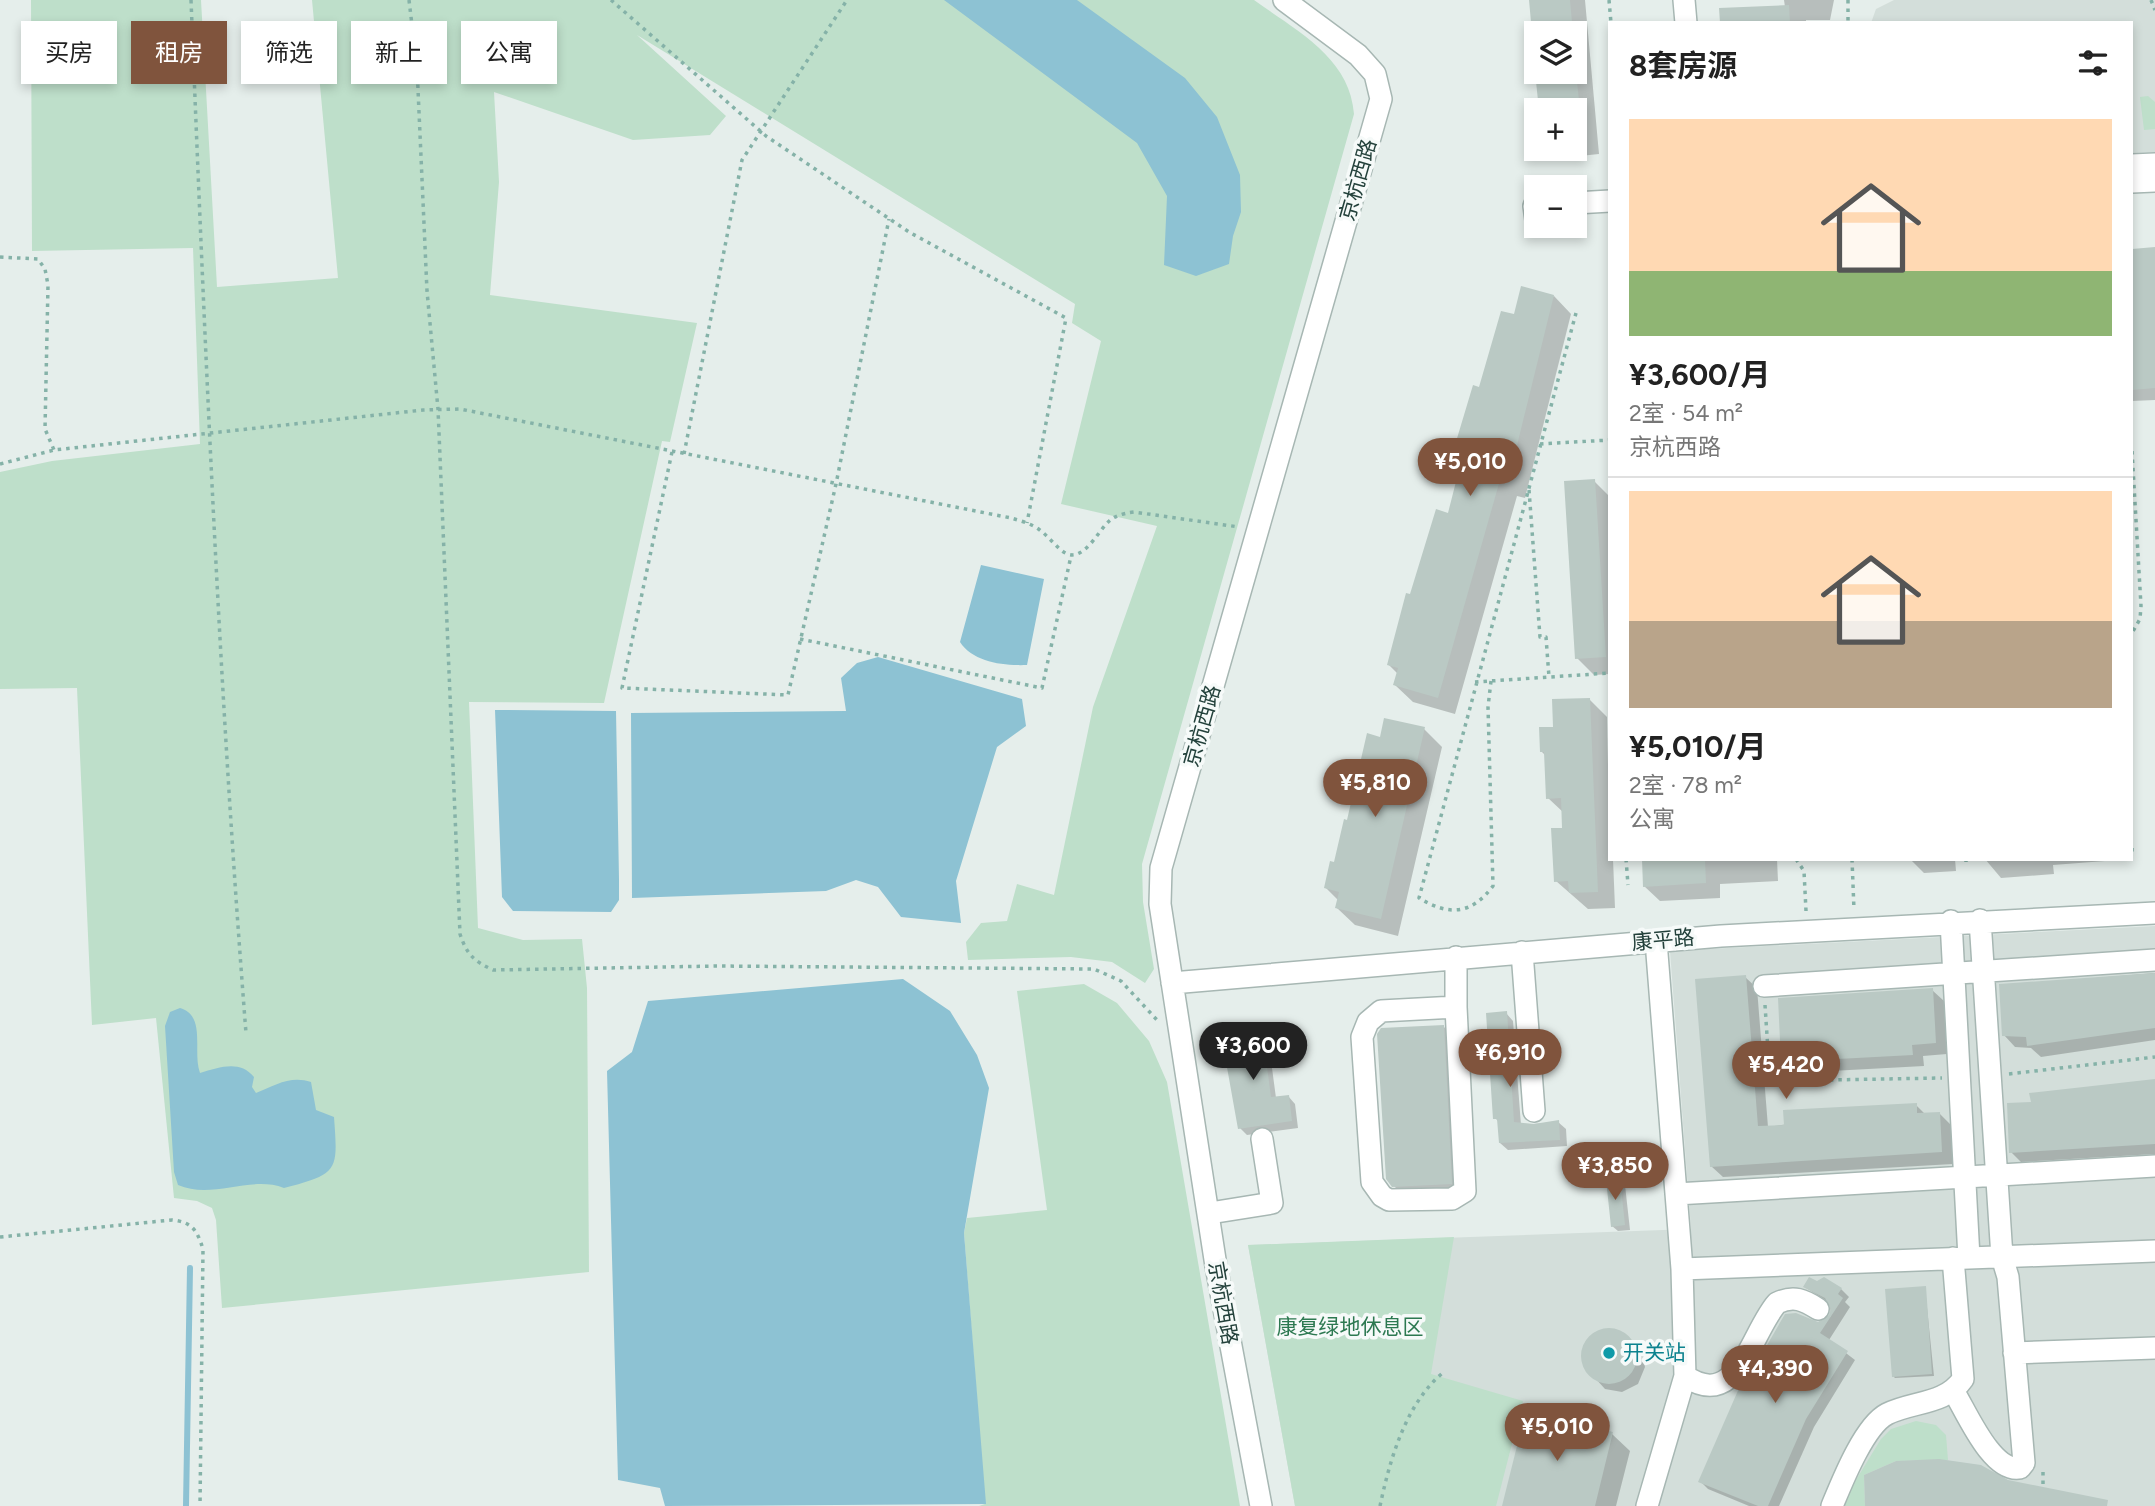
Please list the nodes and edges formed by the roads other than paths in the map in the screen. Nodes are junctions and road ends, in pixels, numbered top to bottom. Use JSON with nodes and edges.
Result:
{"nodes":[{"id":1,"x":1284,"y":0,"type":"edge"},
{"id":2,"x":1684,"y":0,"type":"edge"},
{"id":3,"x":1686,"y":21,"type":"edge"},
{"id":4,"x":2155,"y":164,"type":"edge"},
{"id":5,"x":2133,"y":165,"type":"edge"},
{"id":6,"x":2155,"y":181,"type":"edge"},
{"id":7,"x":2133,"y":182,"type":"edge"},
{"id":8,"x":1608,"y":201,"type":"edge"},
{"id":9,"x":1587,"y":202,"type":"edge"},
{"id":10,"x":1608,"y":215,"type":"edge"},
{"id":11,"x":1587,"y":216,"type":"edge"},
{"id":12,"x":2155,"y":912,"type":"edge"},
{"id":13,"x":1980,"y":920,"type":"junction"},
{"id":14,"x":1951,"y":922,"type":"junction"},
{"id":15,"x":1656,"y":941,"type":"junction"},
{"id":16,"x":1522,"y":952,"type":"junction"},
{"id":17,"x":1456,"y":957,"type":"junction"},
{"id":18,"x":2155,"y":960,"type":"edge"},
{"id":19,"x":1983,"y":971,"type":"junction"},
{"id":20,"x":1954,"y":973,"type":"junction"},
{"id":21,"x":1172,"y":983,"type":"junction"},
{"id":22,"x":1764,"y":986,"type":"road end"},
{"id":23,"x":1456,"y":1007,"type":"junction"},
{"id":24,"x":1534,"y":1111,"type":"dead end"},
{"id":25,"x":1262,"y":1139,"type":"dead end"},
{"id":26,"x":2155,"y":1166,"type":"edge"},
{"id":27,"x":1997,"y":1175,"type":"junction"},
{"id":28,"x":1965,"y":1177,"type":"junction"},
{"id":29,"x":1676,"y":1194,"type":"junction"},
{"id":30,"x":1210,"y":1213,"type":"junction"},
{"id":31,"x":2155,"y":1251,"type":"edge"},
{"id":32,"x":2002,"y":1257,"type":"junction"},
{"id":33,"x":1961,"y":1258,"type":"junction"},
{"id":34,"x":1682,"y":1269,"type":"junction"},
{"id":35,"x":1818,"y":1309,"type":"dead end"},
{"id":36,"x":2155,"y":1348,"type":"edge"},
{"id":37,"x":2014,"y":1353,"type":"junction"},
{"id":38,"x":1685,"y":1376,"type":"junction"},
{"id":39,"x":1954,"y":1392,"type":"junction"},
{"id":40,"x":1261,"y":1506,"type":"edge"},
{"id":41,"x":1647,"y":1506,"type":"edge"},
{"id":42,"x":1832,"y":1506,"type":"edge"}],
"edges":[{"from":1,"to":21,"type":"street","name":"京杭西路"},
{"from":2,"to":3,"type":"street"},
{"from":4,"to":5,"type":"street"},
{"from":6,"to":7,"type":"street"},
{"from":8,"to":9,"type":"street"},
{"from":10,"to":11,"type":"street"},
{"from":12,"to":13,"type":"street","name":"康平路"},
{"from":13,"to":14,"type":"street","name":"康平路"},
{"from":13,"to":19,"type":"street"},
{"from":14,"to":15,"type":"street","name":"康平路"},
{"from":14,"to":20,"type":"street"},
{"from":15,"to":16,"type":"street","name":"康平路"},
{"from":15,"to":29,"type":"street"},
{"from":16,"to":17,"type":"street","name":"康平路"},
{"from":16,"to":24,"type":"street"},
{"from":17,"to":21,"type":"street","name":"康平路"},
{"from":17,"to":23,"type":"street"},
{"from":18,"to":19,"type":"street"},
{"from":19,"to":20,"type":"street"},
{"from":19,"to":27,"type":"street"},
{"from":20,"to":22,"type":"street"},
{"from":20,"to":28,"type":"street"},
{"from":21,"to":30,"type":"street","name":"京杭西路"},
{"from":23,"to":23,"type":"street"},
{"from":25,"to":30,"type":"street"},
{"from":26,"to":27,"type":"street"},
{"from":27,"to":28,"type":"street"},
{"from":27,"to":32,"type":"street"},
{"from":28,"to":29,"type":"street"},
{"from":28,"to":33,"type":"street"},
{"from":29,"to":34,"type":"street"},
{"from":30,"to":40,"type":"street","name":"京杭西路"},
{"from":31,"to":32,"type":"street"},
{"from":32,"to":33,"type":"street"},
{"from":32,"to":37,"type":"street"},
{"from":33,"to":34,"type":"street"},
{"from":33,"to":39,"type":"street"},
{"from":34,"to":38,"type":"street"},
{"from":35,"to":38,"type":"street"},
{"from":36,"to":37,"type":"street"},
{"from":37,"to":39,"type":"street"},
{"from":38,"to":41,"type":"street"},
{"from":39,"to":42,"type":"street"}]}
